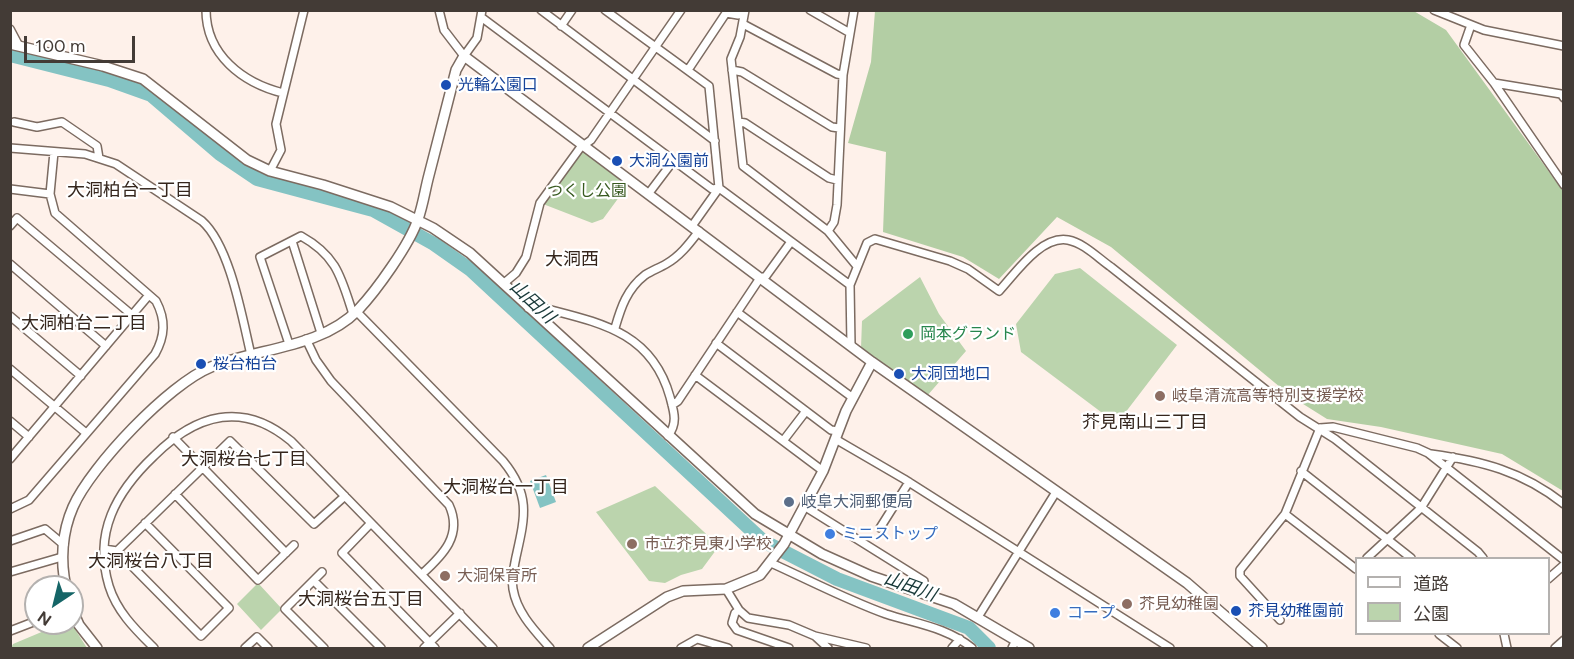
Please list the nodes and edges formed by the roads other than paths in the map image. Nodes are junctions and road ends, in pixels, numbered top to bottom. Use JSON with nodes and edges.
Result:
{"nodes":[{"id":1,"x":206,"y":10,"type":"edge"},
{"id":2,"x":304,"y":10,"type":"edge"},
{"id":3,"x":439,"y":10,"type":"edge"},
{"id":4,"x":541,"y":10,"type":"edge"},
{"id":5,"x":572,"y":10,"type":"edge"},
{"id":6,"x":605,"y":10,"type":"edge"},
{"id":7,"x":669,"y":10,"type":"edge"},
{"id":8,"x":738,"y":10,"type":"edge"},
{"id":9,"x":745,"y":10,"type":"edge"},
{"id":10,"x":810,"y":10,"type":"edge"},
{"id":11,"x":854,"y":10,"type":"edge"},
{"id":12,"x":1434,"y":10,"type":"edge"},
{"id":13,"x":482,"y":14,"type":"edge"},
{"id":14,"x":679,"y":14,"type":"edge"},
{"id":15,"x":743,"y":24,"type":"junction"},
{"id":16,"x":1471,"y":25,"type":"junction"},
{"id":17,"x":561,"y":26,"type":"junction"},
{"id":18,"x":10,"y":29,"type":"edge"},
{"id":19,"x":850,"y":33,"type":"junction"},
{"id":20,"x":15,"y":45,"type":"edge"},
{"id":21,"x":1563,"y":46,"type":"edge"},
{"id":22,"x":655,"y":48,"type":"junction"},
{"id":23,"x":465,"y":56,"type":"junction"},
{"id":24,"x":688,"y":70,"type":"junction"},
{"id":25,"x":732,"y":70,"type":"junction"},
{"id":26,"x":843,"y":75,"type":"junction"},
{"id":27,"x":633,"y":80,"type":"junction"},
{"id":28,"x":1494,"y":83,"type":"junction"},
{"id":29,"x":283,"y":93,"type":"junction"},
{"id":30,"x":1563,"y":98,"type":"edge"},
{"id":31,"x":610,"y":112,"type":"junction"},
{"id":32,"x":14,"y":122,"type":"dead end"},
{"id":33,"x":739,"y":122,"type":"junction"},
{"id":34,"x":840,"y":128,"type":"junction"},
{"id":35,"x":715,"y":141,"type":"junction"},
{"id":36,"x":584,"y":145,"type":"junction"},
{"id":37,"x":10,"y":148,"type":"edge"},
{"id":38,"x":54,"y":152,"type":"junction"},
{"id":39,"x":99,"y":158,"type":"junction"},
{"id":40,"x":674,"y":160,"type":"junction"},
{"id":41,"x":270,"y":171,"type":"junction"},
{"id":42,"x":837,"y":180,"type":"junction"},
{"id":43,"x":1563,"y":184,"type":"edge"},
{"id":44,"x":719,"y":188,"type":"junction"},
{"id":45,"x":10,"y":189,"type":"edge"},
{"id":46,"x":649,"y":193,"type":"junction"},
{"id":47,"x":50,"y":194,"type":"junction"},
{"id":48,"x":416,"y":224,"type":"junction"},
{"id":49,"x":10,"y":226,"type":"edge"},
{"id":50,"x":695,"y":228,"type":"junction"},
{"id":51,"x":828,"y":231,"type":"junction"},
{"id":52,"x":292,"y":241,"type":"junction"},
{"id":53,"x":790,"y":243,"type":"junction"},
{"id":54,"x":10,"y":264,"type":"edge"},
{"id":55,"x":856,"y":265,"type":"junction"},
{"id":56,"x":760,"y":278,"type":"junction"},
{"id":57,"x":503,"y":284,"type":"junction"},
{"id":58,"x":850,"y":285,"type":"junction"},
{"id":59,"x":149,"y":296,"type":"junction"},
{"id":60,"x":528,"y":308,"type":"junction"},
{"id":61,"x":355,"y":312,"type":"junction"},
{"id":62,"x":737,"y":312,"type":"junction"},
{"id":63,"x":132,"y":315,"type":"junction"},
{"id":64,"x":10,"y":316,"type":"edge"},
{"id":65,"x":615,"y":328,"type":"junction"},
{"id":66,"x":321,"y":333,"type":"junction"},
{"id":67,"x":306,"y":339,"type":"junction"},
{"id":68,"x":289,"y":344,"type":"junction"},
{"id":69,"x":716,"y":344,"type":"junction"},
{"id":70,"x":850,"y":345,"type":"junction"},
{"id":71,"x":106,"y":346,"type":"junction"},
{"id":72,"x":251,"y":355,"type":"junction"},
{"id":73,"x":872,"y":362,"type":"junction"},
{"id":74,"x":10,"y":369,"type":"edge"},
{"id":75,"x":695,"y":375,"type":"junction"},
{"id":76,"x":81,"y":376,"type":"junction"},
{"id":77,"x":853,"y":398,"type":"junction"},
{"id":78,"x":672,"y":405,"type":"junction"},
{"id":79,"x":55,"y":406,"type":"junction"},
{"id":80,"x":806,"y":411,"type":"junction"},
{"id":81,"x":10,"y":421,"type":"edge"},
{"id":82,"x":1320,"y":428,"type":"junction"},
{"id":83,"x":86,"y":433,"type":"junction"},
{"id":84,"x":668,"y":436,"type":"junction"},
{"id":85,"x":837,"y":436,"type":"junction"},
{"id":86,"x":29,"y":437,"type":"junction"},
{"id":87,"x":173,"y":438,"type":"junction"},
{"id":88,"x":783,"y":441,"type":"junction"},
{"id":89,"x":1428,"y":453,"type":"junction"},
{"id":90,"x":1453,"y":457,"type":"junction"},
{"id":91,"x":10,"y":459,"type":"edge"},
{"id":92,"x":1446,"y":467,"type":"junction"},
{"id":93,"x":203,"y":468,"type":"junction"},
{"id":94,"x":823,"y":471,"type":"junction"},
{"id":95,"x":1301,"y":471,"type":"junction"},
{"id":96,"x":909,"y":482,"type":"junction"},
{"id":97,"x":1056,"y":492,"type":"junction"},
{"id":98,"x":175,"y":494,"type":"junction"},
{"id":99,"x":345,"y":495,"type":"junction"},
{"id":100,"x":1563,"y":504,"type":"edge"},
{"id":101,"x":804,"y":506,"type":"junction"},
{"id":102,"x":1421,"y":508,"type":"junction"},
{"id":103,"x":10,"y":509,"type":"edge"},
{"id":104,"x":1286,"y":514,"type":"junction"},
{"id":105,"x":145,"y":523,"type":"junction"},
{"id":106,"x":372,"y":523,"type":"junction"},
{"id":107,"x":880,"y":528,"type":"dead end"},
{"id":108,"x":1388,"y":539,"type":"junction"},
{"id":109,"x":786,"y":540,"type":"junction"},
{"id":110,"x":10,"y":541,"type":"edge"},
{"id":111,"x":64,"y":545,"type":"junction"},
{"id":112,"x":294,"y":545,"type":"dead end"},
{"id":113,"x":104,"y":549,"type":"junction"},
{"id":114,"x":117,"y":551,"type":"junction"},
{"id":115,"x":1018,"y":552,"type":"junction"},
{"id":116,"x":286,"y":553,"type":"junction"},
{"id":117,"x":62,"y":557,"type":"junction"},
{"id":118,"x":1368,"y":557,"type":"edge"},
{"id":119,"x":1410,"y":557,"type":"edge"},
{"id":120,"x":1482,"y":557,"type":"edge"},
{"id":121,"x":773,"y":560,"type":"junction"},
{"id":122,"x":1563,"y":560,"type":"edge"},
{"id":123,"x":1563,"y":565,"type":"edge"},
{"id":124,"x":1355,"y":568,"type":"edge"},
{"id":125,"x":10,"y":572,"type":"edge"},
{"id":126,"x":322,"y":572,"type":"dead end"},
{"id":127,"x":422,"y":574,"type":"junction"},
{"id":128,"x":64,"y":575,"type":"edge"},
{"id":129,"x":1550,"y":577,"type":"edge"},
{"id":130,"x":314,"y":581,"type":"junction"},
{"id":131,"x":726,"y":589,"type":"junction"},
{"id":132,"x":924,"y":594,"type":"junction"},
{"id":133,"x":739,"y":610,"type":"junction"},
{"id":134,"x":460,"y":613,"type":"junction"},
{"id":135,"x":978,"y":617,"type":"junction"},
{"id":136,"x":1280,"y":620,"type":"dead end"},
{"id":137,"x":84,"y":630,"type":"edge"},
{"id":138,"x":1442,"y":635,"type":"edge"},
{"id":139,"x":1452,"y":635,"type":"edge"},
{"id":140,"x":815,"y":636,"type":"junction"},
{"id":141,"x":960,"y":639,"type":"junction"},
{"id":142,"x":1448,"y":640,"type":"junction"},
{"id":143,"x":1563,"y":640,"type":"edge"},
{"id":144,"x":1014,"y":644,"type":"edge"},
{"id":145,"x":430,"y":647,"type":"edge"},
{"id":146,"x":97,"y":648,"type":"edge"},
{"id":147,"x":154,"y":648,"type":"edge"},
{"id":148,"x":245,"y":648,"type":"edge"},
{"id":149,"x":268,"y":648,"type":"edge"},
{"id":150,"x":324,"y":648,"type":"edge"},
{"id":151,"x":381,"y":648,"type":"edge"},
{"id":152,"x":493,"y":648,"type":"edge"},
{"id":153,"x":550,"y":648,"type":"edge"},
{"id":154,"x":588,"y":648,"type":"edge"},
{"id":155,"x":681,"y":648,"type":"edge"},
{"id":156,"x":728,"y":648,"type":"edge"},
{"id":157,"x":789,"y":648,"type":"edge"},
{"id":158,"x":828,"y":648,"type":"edge"},
{"id":159,"x":866,"y":648,"type":"edge"},
{"id":160,"x":952,"y":648,"type":"edge"},
{"id":161,"x":972,"y":648,"type":"edge"},
{"id":162,"x":1029,"y":648,"type":"edge"},
{"id":163,"x":1170,"y":648,"type":"edge"},
{"id":164,"x":1262,"y":648,"type":"edge"},
{"id":165,"x":1457,"y":648,"type":"edge"},
{"id":166,"x":1555,"y":648,"type":"edge"}],
"edges":[{"from":1,"to":29,"type":"street"},
{"from":2,"to":29,"type":"street"},
{"from":3,"to":23,"type":"street"},
{"from":4,"to":17,"type":"street"},
{"from":5,"to":17,"type":"street"},
{"from":6,"to":22,"type":"street"},
{"from":7,"to":14,"type":"street"},
{"from":8,"to":24,"type":"street"},
{"from":9,"to":15,"type":"street"},
{"from":10,"to":19,"type":"street"},
{"from":11,"to":19,"type":"street"},
{"from":12,"to":16,"type":"street"},
{"from":13,"to":23,"type":"street"},
{"from":13,"to":31,"type":"street"},
{"from":14,"to":22,"type":"street"},
{"from":15,"to":25,"type":"street"},
{"from":15,"to":26,"type":"street"},
{"from":16,"to":21,"type":"street"},
{"from":16,"to":28,"type":"street"},
{"from":17,"to":27,"type":"street"},
{"from":18,"to":20,"type":"street"},
{"from":19,"to":26,"type":"street"},
{"from":20,"to":41,"type":"street"},
{"from":22,"to":24,"type":"street"},
{"from":22,"to":27,"type":"street"},
{"from":23,"to":36,"type":"street"},
{"from":23,"to":48,"type":"street"},
{"from":24,"to":35,"type":"street"},
{"from":25,"to":33,"type":"street"},
{"from":25,"to":34,"type":"street"},
{"from":26,"to":34,"type":"street"},
{"from":27,"to":31,"type":"street"},
{"from":27,"to":35,"type":"street"},
{"from":28,"to":30,"type":"street"},
{"from":28,"to":43,"type":"street"},
{"from":29,"to":41,"type":"street"},
{"from":31,"to":36,"type":"street"},
{"from":31,"to":40,"type":"street"},
{"from":32,"to":39,"type":"street"},
{"from":33,"to":42,"type":"street"},
{"from":33,"to":51,"type":"street"},
{"from":34,"to":42,"type":"street"},
{"from":35,"to":44,"type":"street"},
{"from":36,"to":46,"type":"street"},
{"from":36,"to":57,"type":"street"},
{"from":37,"to":38,"type":"street"},
{"from":38,"to":39,"type":"street"},
{"from":38,"to":47,"type":"street"},
{"from":39,"to":72,"type":"street"},
{"from":40,"to":44,"type":"street"},
{"from":40,"to":46,"type":"street"},
{"from":41,"to":48,"type":"street"},
{"from":42,"to":51,"type":"street"},
{"from":44,"to":50,"type":"street"},
{"from":44,"to":53,"type":"street"},
{"from":45,"to":47,"type":"street"},
{"from":46,"to":50,"type":"street"},
{"from":47,"to":59,"type":"street"},
{"from":48,"to":57,"type":"street"},
{"from":48,"to":61,"type":"street"},
{"from":49,"to":63,"type":"street"},
{"from":50,"to":56,"type":"street"},
{"from":50,"to":65,"type":"street"},
{"from":51,"to":55,"type":"street"},
{"from":52,"to":61,"type":"street"},
{"from":52,"to":66,"type":"street"},
{"from":52,"to":68,"type":"street"},
{"from":53,"to":56,"type":"street"},
{"from":53,"to":58,"type":"street"},
{"from":54,"to":71,"type":"street"},
{"from":55,"to":58,"type":"street"},
{"from":55,"to":82,"type":"street"},
{"from":56,"to":62,"type":"street"},
{"from":56,"to":70,"type":"street"},
{"from":57,"to":60,"type":"street"},
{"from":58,"to":70,"type":"street"},
{"from":59,"to":63,"type":"street"},
{"from":59,"to":83,"type":"street"},
{"from":60,"to":65,"type":"street"},
{"from":60,"to":84,"type":"street"},
{"from":61,"to":66,"type":"street"},
{"from":61,"to":153,"type":"street"},
{"from":62,"to":69,"type":"street"},
{"from":62,"to":77,"type":"street"},
{"from":63,"to":71,"type":"street"},
{"from":64,"to":76,"type":"street"},
{"from":65,"to":78,"type":"street"},
{"from":66,"to":67,"type":"street"},
{"from":67,"to":68,"type":"street"},
{"from":67,"to":127,"type":"street"},
{"from":68,"to":72,"type":"street"},
{"from":69,"to":75,"type":"street"},
{"from":69,"to":80,"type":"street"},
{"from":70,"to":73,"type":"street"},
{"from":71,"to":76,"type":"street"},
{"from":72,"to":111,"type":"street"},
{"from":73,"to":77,"type":"street"},
{"from":73,"to":97,"type":"street"},
{"from":74,"to":79,"type":"street"},
{"from":75,"to":78,"type":"street"},
{"from":75,"to":88,"type":"street"},
{"from":76,"to":79,"type":"street"},
{"from":77,"to":85,"type":"street"},
{"from":78,"to":84,"type":"street"},
{"from":79,"to":83,"type":"street"},
{"from":79,"to":86,"type":"street"},
{"from":80,"to":85,"type":"street"},
{"from":80,"to":88,"type":"street"},
{"from":81,"to":86,"type":"street"},
{"from":82,"to":89,"type":"street"},
{"from":82,"to":95,"type":"street"},
{"from":82,"to":102,"type":"street"},
{"from":83,"to":103,"type":"street"},
{"from":84,"to":109,"type":"street"},
{"from":85,"to":94,"type":"street"},
{"from":85,"to":96,"type":"street"},
{"from":86,"to":91,"type":"street"},
{"from":87,"to":93,"type":"street"},
{"from":87,"to":99,"type":"street"},
{"from":87,"to":113,"type":"street"},
{"from":88,"to":94,"type":"street"},
{"from":89,"to":90,"type":"street"},
{"from":89,"to":92,"type":"street"},
{"from":90,"to":92,"type":"street"},
{"from":90,"to":100,"type":"street"},
{"from":92,"to":102,"type":"street"},
{"from":92,"to":122,"type":"street"},
{"from":93,"to":98,"type":"street"},
{"from":93,"to":99,"type":"street"},
{"from":93,"to":116,"type":"street"},
{"from":94,"to":101,"type":"street"},
{"from":95,"to":104,"type":"street"},
{"from":95,"to":108,"type":"street"},
{"from":96,"to":107,"type":"street"},
{"from":96,"to":115,"type":"street"},
{"from":97,"to":115,"type":"street"},
{"from":97,"to":164,"type":"street"},
{"from":98,"to":105,"type":"street"},
{"from":98,"to":116,"type":"street"},
{"from":99,"to":106,"type":"street"},
{"from":101,"to":109,"type":"street"},
{"from":101,"to":132,"type":"street"},
{"from":102,"to":108,"type":"street"},
{"from":102,"to":120,"type":"street"},
{"from":104,"to":124,"type":"street"},
{"from":104,"to":136,"type":"street"},
{"from":105,"to":114,"type":"street"},
{"from":105,"to":114,"type":"street"},
{"from":106,"to":127,"type":"street"},
{"from":106,"to":145,"type":"street"},
{"from":108,"to":118,"type":"street"},
{"from":108,"to":119,"type":"street"},
{"from":109,"to":121,"type":"street"},
{"from":109,"to":132,"type":"street"},
{"from":110,"to":111,"type":"street"},
{"from":111,"to":117,"type":"street"},
{"from":112,"to":116,"type":"street"},
{"from":113,"to":114,"type":"street"},
{"from":113,"to":147,"type":"street"},
{"from":115,"to":135,"type":"street"},
{"from":115,"to":163,"type":"street"},
{"from":117,"to":125,"type":"street"},
{"from":117,"to":128,"type":"street"},
{"from":121,"to":131,"type":"street"},
{"from":121,"to":141,"type":"street"},
{"from":123,"to":129,"type":"street"},
{"from":126,"to":130,"type":"street"},
{"from":127,"to":134,"type":"street"},
{"from":130,"to":150,"type":"street"},
{"from":130,"to":151,"type":"street"},
{"from":131,"to":133,"type":"street"},
{"from":131,"to":154,"type":"street"},
{"from":132,"to":135,"type":"street"},
{"from":133,"to":140,"type":"street"},
{"from":133,"to":157,"type":"street"},
{"from":134,"to":145,"type":"street"},
{"from":134,"to":152,"type":"street"},
{"from":135,"to":144,"type":"street"},
{"from":137,"to":146,"type":"street"},
{"from":138,"to":142,"type":"street"},
{"from":139,"to":142,"type":"street"},
{"from":140,"to":158,"type":"street"},
{"from":140,"to":159,"type":"street"},
{"from":141,"to":160,"type":"street"},
{"from":141,"to":161,"type":"street"},
{"from":142,"to":165,"type":"street"},
{"from":143,"to":166,"type":"street"},
{"from":144,"to":162,"type":"street"},
{"from":148,"to":149,"type":"street"},
{"from":155,"to":156,"type":"street"}]}
